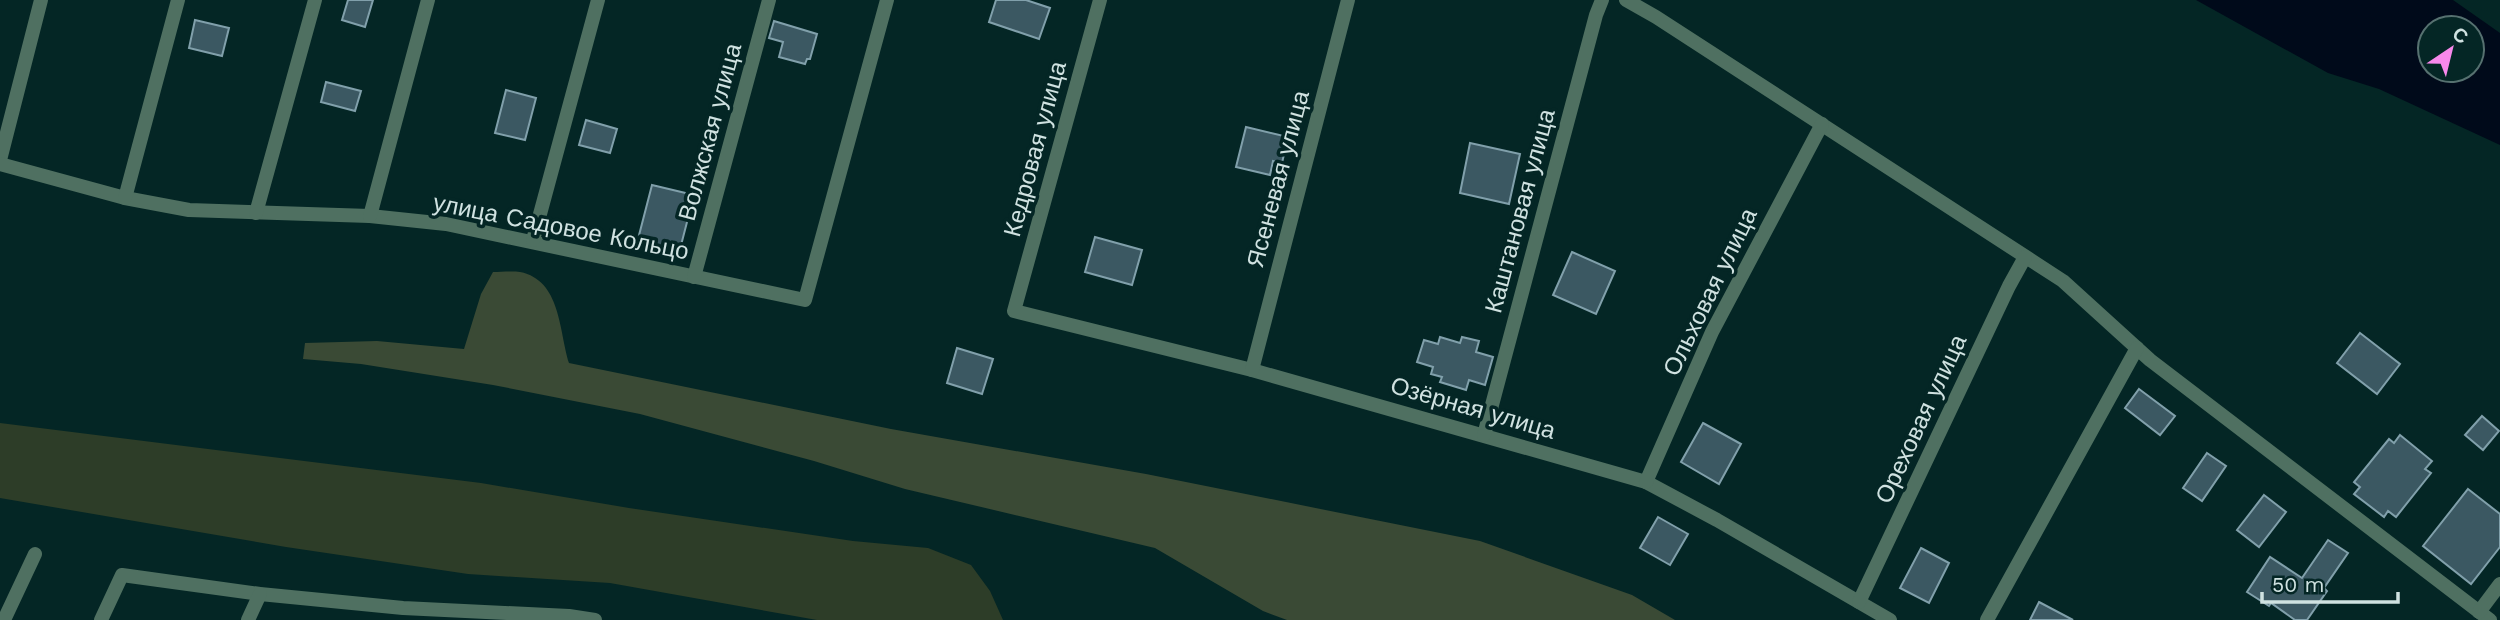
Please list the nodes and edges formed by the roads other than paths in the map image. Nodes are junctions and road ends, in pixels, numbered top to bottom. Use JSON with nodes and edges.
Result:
{"nodes":[{"id":1,"x":41,"y":0,"type":"edge"},
{"id":2,"x":178,"y":0,"type":"edge"},
{"id":3,"x":315,"y":0,"type":"edge"},
{"id":4,"x":428,"y":0,"type":"edge"},
{"id":5,"x":598,"y":0,"type":"edge"},
{"id":6,"x":769,"y":0,"type":"edge"},
{"id":7,"x":887,"y":0,"type":"edge"},
{"id":8,"x":1100,"y":0,"type":"edge"},
{"id":9,"x":1348,"y":0,"type":"edge"},
{"id":10,"x":1602,"y":0,"type":"edge"},
{"id":11,"x":1626,"y":0,"type":"edge"},
{"id":12,"x":1822,"y":124,"type":"junction"},
{"id":13,"x":0,"y":162,"type":"edge"},
{"id":14,"x":125,"y":198,"type":"junction"},
{"id":15,"x":256,"y":213,"type":"junction"},
{"id":16,"x":370,"y":216,"type":"junction"},
{"id":17,"x":533,"y":240,"type":"junction"},
{"id":18,"x":2025,"y":257,"type":"junction"},
{"id":19,"x":694,"y":276,"type":"junction"},
{"id":20,"x":1014,"y":311,"type":"joint"},
{"id":21,"x":2137,"y":348,"type":"junction"},
{"id":22,"x":1252,"y":370,"type":"junction"},
{"id":23,"x":1484,"y":435,"type":"junction"},
{"id":24,"x":1646,"y":482,"type":"junction"},
{"id":25,"x":35,"y":554,"type":"dead end"},
{"id":26,"x":2500,"y":584,"type":"edge"},
{"id":27,"x":260,"y":594,"type":"junction"},
{"id":28,"x":1859,"y":601,"type":"junction"},
{"id":29,"x":400,"y":614,"type":"edge"},
{"id":30,"x":2485,"y":616,"type":"edge"},
{"id":31,"x":568,"y":618,"type":"edge"},
{"id":32,"x":4,"y":620,"type":"edge"},
{"id":33,"x":101,"y":620,"type":"edge"},
{"id":34,"x":248,"y":620,"type":"edge"},
{"id":35,"x":595,"y":620,"type":"edge"},
{"id":36,"x":1891,"y":620,"type":"edge"},
{"id":37,"x":1987,"y":620,"type":"edge"}],
"edges":[{"from":1,"to":13,"type":"street"},
{"from":2,"to":14,"type":"street"},
{"from":3,"to":15,"type":"street"},
{"from":4,"to":16,"type":"street"},
{"from":5,"to":17,"type":"street"},
{"from":6,"to":19,"type":"street","name":"Волжская улица"},
{"from":7,"to":19,"type":"street","name":"улица Садовое Кольцо"},
{"from":8,"to":20,"type":"street","name":"Кедровая улица"},
{"from":9,"to":22,"type":"street","name":"Ясеневая улица"},
{"from":10,"to":23,"type":"street","name":"Каштановая улица"},
{"from":11,"to":12,"type":"street"},
{"from":12,"to":18,"type":"street"},
{"from":12,"to":24,"type":"street","name":"Ольховая улица"},
{"from":13,"to":14,"type":"street","name":"улица Садовое Кольцо"},
{"from":14,"to":15,"type":"street","name":"улица Садовое Кольцо"},
{"from":15,"to":16,"type":"street","name":"улица Садовое Кольцо"},
{"from":16,"to":17,"type":"street","name":"улица Садовое Кольцо"},
{"from":17,"to":19,"type":"street","name":"улица Садовое Кольцо"},
{"from":18,"to":21,"type":"street"},
{"from":18,"to":28,"type":"street","name":"Ореховая улица"},
{"from":20,"to":22,"type":"street","name":"Озёрная улица"},
{"from":21,"to":30,"type":"street"},
{"from":21,"to":37,"type":"street"},
{"from":22,"to":23,"type":"street","name":"Озёрная улица"},
{"from":23,"to":24,"type":"street","name":"Озёрная улица"},
{"from":24,"to":28,"type":"street","name":"Озёрная улица"},
{"from":25,"to":32,"type":"street"},
{"from":26,"to":30,"type":"street"},
{"from":27,"to":29,"type":"street"},
{"from":27,"to":33,"type":"street"},
{"from":27,"to":34,"type":"street"},
{"from":28,"to":36,"type":"street","name":"Озёрная улица"},
{"from":29,"to":31,"type":"street"},
{"from":31,"to":35,"type":"street"}]}
